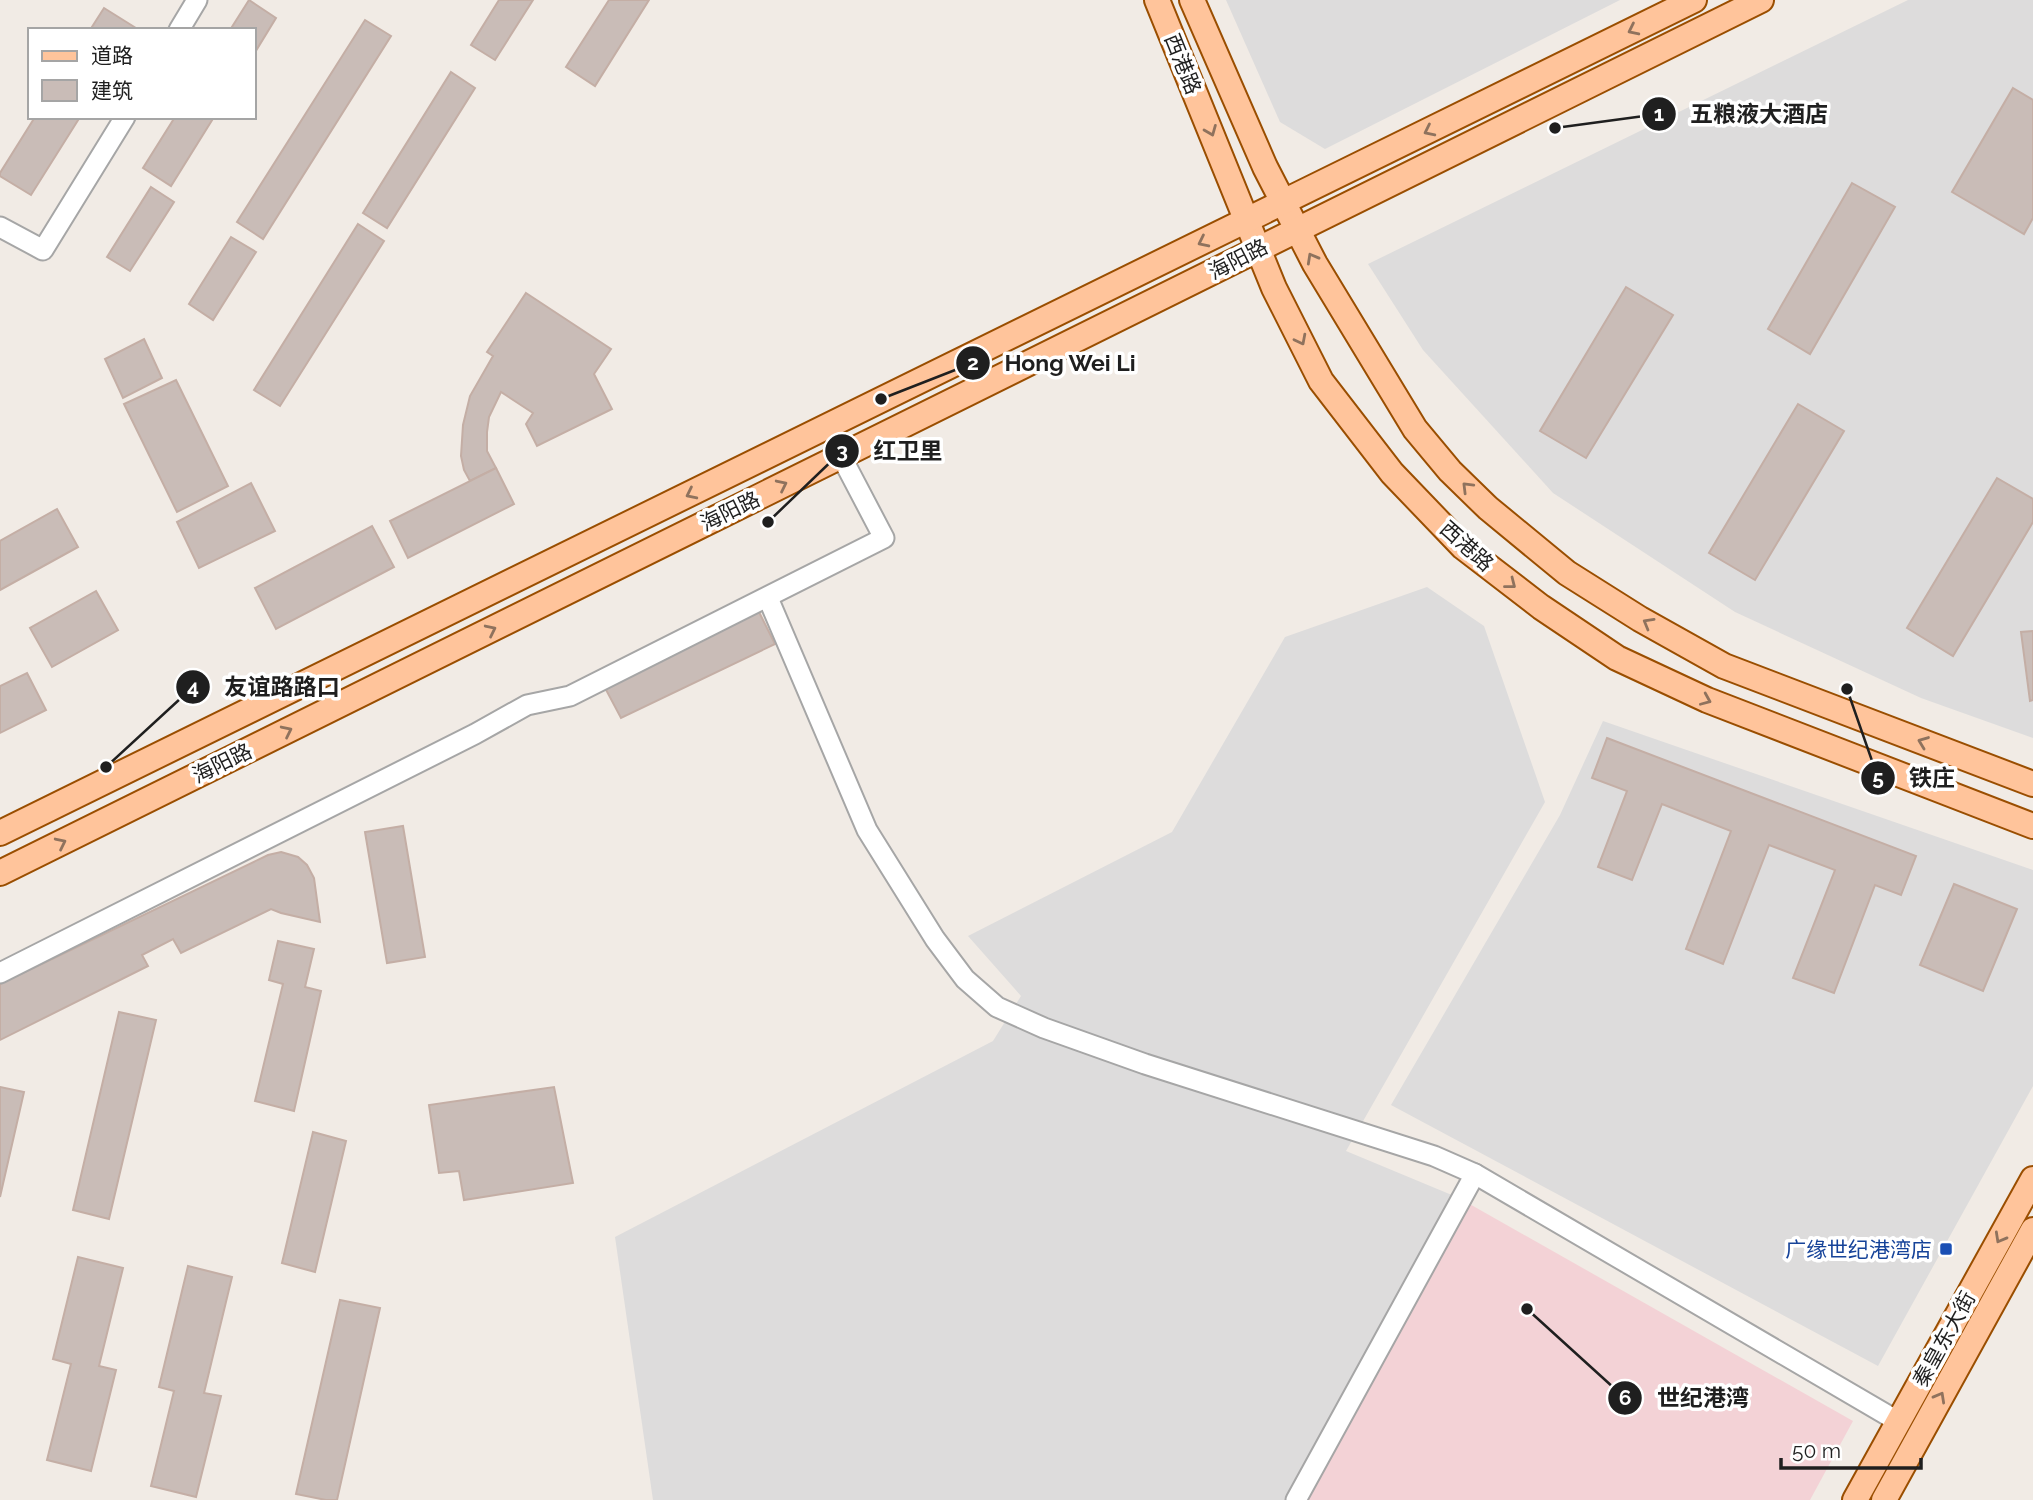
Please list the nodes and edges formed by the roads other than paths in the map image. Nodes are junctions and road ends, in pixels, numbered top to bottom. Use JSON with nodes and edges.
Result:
{"nodes":[{"id":1,"x":197,"y":0,"type":"edge"},
{"id":2,"x":1157,"y":0,"type":"edge"},
{"id":3,"x":1192,"y":0,"type":"edge"},
{"id":4,"x":1694,"y":0,"type":"edge"},
{"id":5,"x":1761,"y":0,"type":"edge"},
{"id":6,"x":180,"y":28,"type":"edge"},
{"id":7,"x":124,"y":119,"type":"edge"},
{"id":8,"x":1283,"y":202,"type":"junction"},
{"id":9,"x":1246,"y":221,"type":"junction"},
{"id":10,"x":0,"y":226,"type":"edge"},
{"id":11,"x":1297,"y":229,"type":"junction"},
{"id":12,"x":1258,"y":249,"type":"junction"},
{"id":13,"x":841,"y":456,"type":"junction"},
{"id":14,"x":768,"y":598,"type":"junction"},
{"id":15,"x":2033,"y":784,"type":"edge"},
{"id":16,"x":2033,"y":826,"type":"edge"},
{"id":17,"x":0,"y":834,"type":"edge"},
{"id":18,"x":0,"y":873,"type":"edge"},
{"id":19,"x":0,"y":973,"type":"edge"},
{"id":20,"x":1475,"y":1174,"type":"junction"},
{"id":21,"x":2033,"y":1179,"type":"edge"},
{"id":22,"x":2033,"y":1230,"type":"edge"},
{"id":23,"x":1899,"y":1422,"type":"junction"},
{"id":24,"x":1296,"y":1500,"type":"edge"},
{"id":25,"x":1855,"y":1500,"type":"edge"},
{"id":26,"x":1884,"y":1500,"type":"edge"}],
"edges":[{"from":1,"to":6,"type":"street"},
{"from":2,"to":9,"type":"main road","name":"西港路","one_way":true},
{"from":3,"to":8,"type":"main road","name":"西港路"},
{"from":4,"to":8,"type":"main road","name":"海阳路","one_way":true},
{"from":5,"to":11,"type":"main road","name":"海阳路"},
{"from":7,"to":10,"type":"street"},
{"from":8,"to":9,"type":"main road","name":"海阳路"},
{"from":8,"to":11,"type":"main road","name":"西港路"},
{"from":9,"to":12,"type":"main road","name":"西港路"},
{"from":9,"to":17,"type":"main road","name":"海阳路","one_way":true},
{"from":11,"to":12,"type":"main road","name":"海阳路"},
{"from":15,"to":11,"type":"main road","name":"西港路","one_way":true},
{"from":12,"to":13,"type":"main road","name":"海阳路"},
{"from":12,"to":16,"type":"main road","name":"西港路","one_way":true},
{"from":13,"to":14,"type":"street"},
{"from":18,"to":13,"type":"main road","name":"海阳路","one_way":true},
{"from":14,"to":19,"type":"street"},
{"from":14,"to":20,"type":"street"},
{"from":20,"to":23,"type":"street"},
{"from":20,"to":24,"type":"street"},
{"from":21,"to":23,"type":"main road","name":"秦皇东大街","one_way":true},
{"from":26,"to":22,"type":"main road","name":"秦皇东大街","one_way":true},
{"from":23,"to":25,"type":"main road","name":"秦皇东大街"}]}
